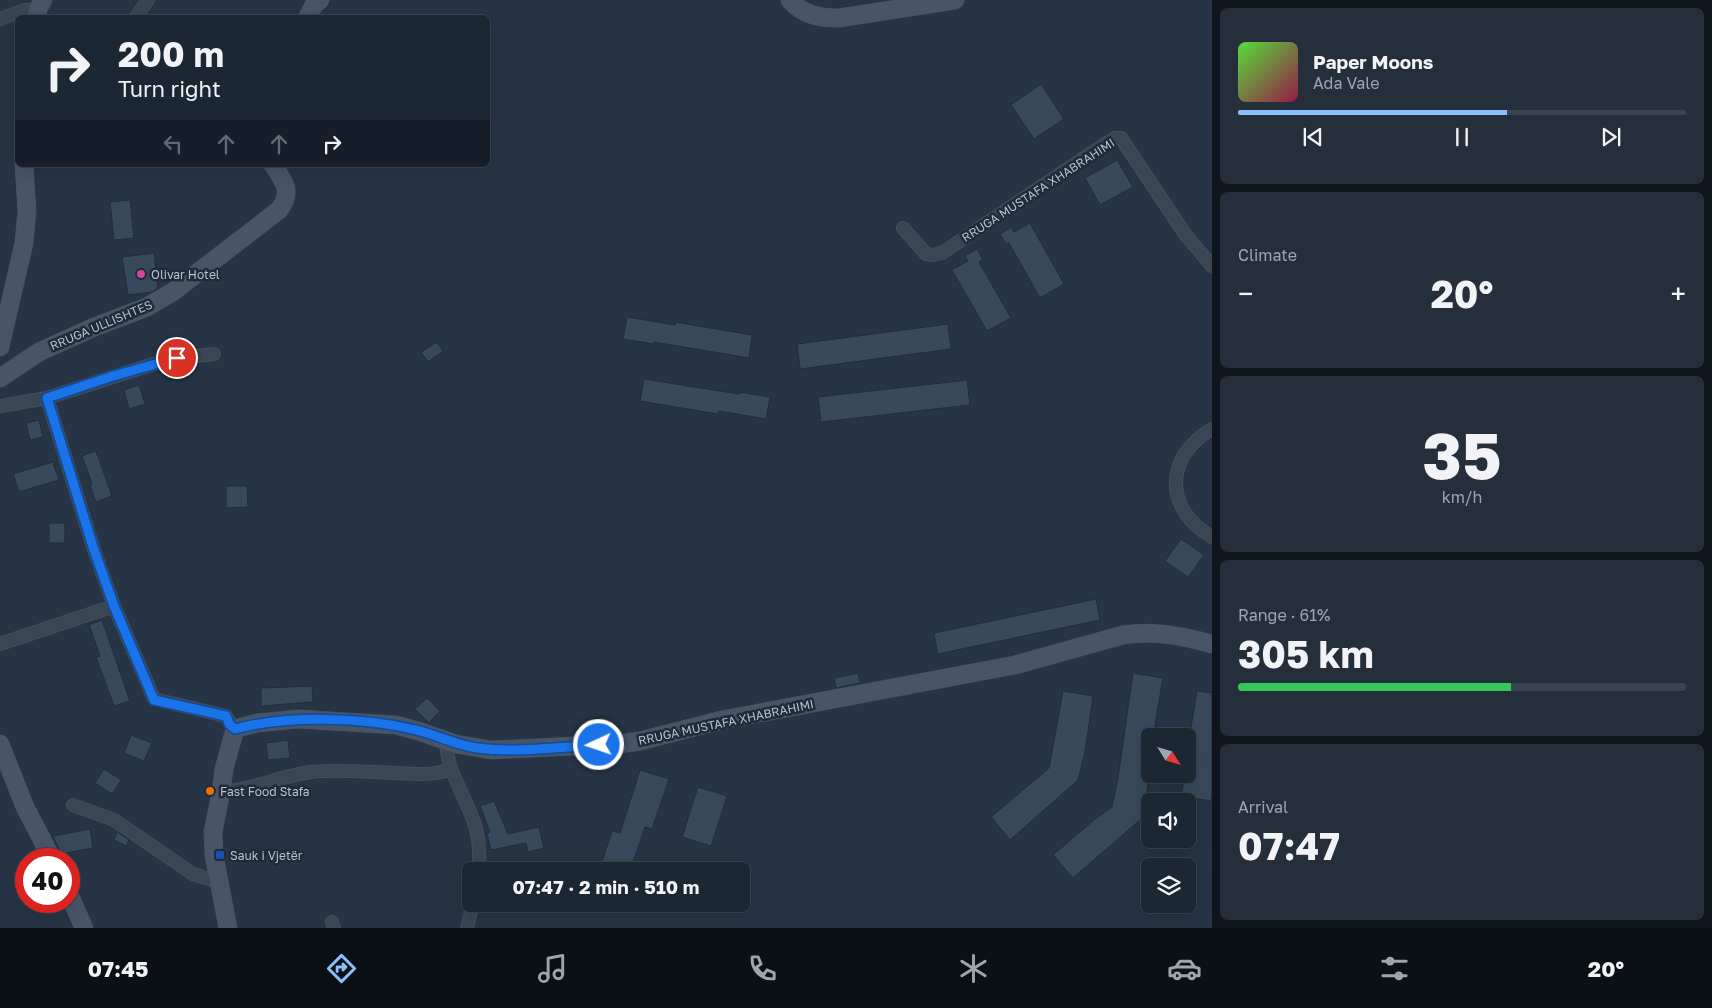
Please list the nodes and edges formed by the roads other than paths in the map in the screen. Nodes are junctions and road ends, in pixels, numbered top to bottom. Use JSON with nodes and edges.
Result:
{"nodes":[{"id":1,"x":148,"y":0,"type":"edge"},
{"id":2,"x":320,"y":0,"type":"edge"},
{"id":3,"x":790,"y":0,"type":"edge"},
{"id":4,"x":955,"y":0,"type":"edge"},
{"id":5,"x":39,"y":9,"type":"edge"},
{"id":6,"x":136,"y":15,"type":"edge"},
{"id":7,"x":309,"y":15,"type":"edge"},
{"id":8,"x":0,"y":18,"type":"edge"},
{"id":9,"x":24,"y":167,"type":"edge"},
{"id":10,"x":274,"y":167,"type":"edge"},
{"id":11,"x":903,"y":228,"type":"dead end"},
{"id":12,"x":1212,"y":266,"type":"edge"},
{"id":13,"x":0,"y":347,"type":"edge"},
{"id":14,"x":214,"y":354,"type":"dead end"},
{"id":15,"x":0,"y":378,"type":"edge"},
{"id":16,"x":47,"y":398,"type":"junction"},
{"id":17,"x":0,"y":406,"type":"edge"},
{"id":18,"x":1212,"y":429,"type":"edge"},
{"id":19,"x":1212,"y":537,"type":"edge"},
{"id":20,"x":114,"y":606,"type":"junction"},
{"id":21,"x":0,"y":644,"type":"edge"},
{"id":22,"x":1212,"y":644,"type":"edge"},
{"id":23,"x":235,"y":729,"type":"junction"},
{"id":24,"x":445,"y":740,"type":"junction"},
{"id":25,"x":2,"y":753,"type":"edge"},
{"id":26,"x":451,"y":769,"type":"junction"},
{"id":27,"x":221,"y":792,"type":"junction"},
{"id":28,"x":73,"y":805,"type":"dead end"},
{"id":29,"x":46,"y":848,"type":"edge"},
{"id":30,"x":479,"y":862,"type":"edge"},
{"id":31,"x":218,"y":882,"type":"junction"},
{"id":32,"x":471,"y":912,"type":"edge"},
{"id":33,"x":77,"y":913,"type":"edge"},
{"id":34,"x":84,"y":928,"type":"edge"},
{"id":35,"x":228,"y":928,"type":"edge"},
{"id":36,"x":467,"y":928,"type":"edge"}],
"edges":[{"from":1,"to":6,"type":"street"},
{"from":2,"to":7,"type":"street"},
{"from":3,"to":4,"type":"street"},
{"from":5,"to":8,"type":"street"},
{"from":9,"to":13,"type":"street"},
{"from":10,"to":15,"type":"street","name":"RRUGA ULLISHTES"},
{"from":11,"to":12,"type":"street","name":"RRUGA MUSTAFA XHABRAHIMI"},
{"from":14,"to":16,"type":"street"},
{"from":16,"to":17,"type":"street"},
{"from":16,"to":20,"type":"street"},
{"from":18,"to":19,"type":"street"},
{"from":20,"to":21,"type":"street"},
{"from":20,"to":23,"type":"street"},
{"from":22,"to":24,"type":"street","name":"RRUGA MUSTAFA XHABRAHIMI"},
{"from":23,"to":24,"type":"street","name":"RRUGA MUSTAFA XHABRAHIMI"},
{"from":23,"to":27,"type":"street"},
{"from":24,"to":26,"type":"street"},
{"from":25,"to":29,"type":"street"},
{"from":26,"to":27,"type":"street"},
{"from":26,"to":30,"type":"street"},
{"from":27,"to":31,"type":"street"},
{"from":28,"to":31,"type":"street"},
{"from":31,"to":35,"type":"street"},
{"from":32,"to":36,"type":"street"},
{"from":33,"to":34,"type":"street"}]}
